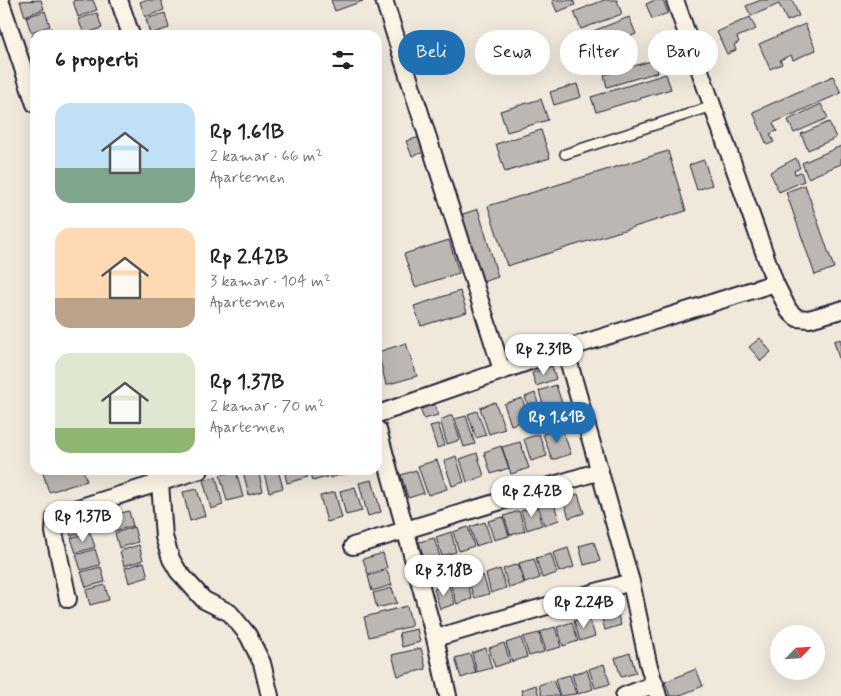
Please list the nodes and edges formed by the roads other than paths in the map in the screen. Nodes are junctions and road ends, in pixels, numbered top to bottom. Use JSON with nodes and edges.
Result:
{"nodes":[{"id":1,"x":0,"y":0,"type":"edge"},
{"id":2,"x":120,"y":0,"type":"edge"},
{"id":3,"x":384,"y":0,"type":"edge"},
{"id":4,"x":675,"y":0,"type":"edge"},
{"id":5,"x":129,"y":30,"type":"edge"},
{"id":6,"x":30,"y":89,"type":"edge"},
{"id":7,"x":713,"y":106,"type":"junction"},
{"id":8,"x":565,"y":154,"type":"dead end"},
{"id":9,"x":775,"y":284,"type":"junction"},
{"id":10,"x":841,"y":310,"type":"edge"},
{"id":11,"x":565,"y":349,"type":"junction"},
{"id":12,"x":502,"y":370,"type":"junction"},
{"id":13,"x":382,"y":413,"type":"edge"},
{"id":14,"x":382,"y":444,"type":"edge"},
{"id":15,"x":600,"y":471,"type":"junction"},
{"id":16,"x":157,"y":476,"type":"edge"},
{"id":17,"x":406,"y":530,"type":"junction"},
{"id":18,"x":353,"y":546,"type":"dead end"},
{"id":19,"x":631,"y":582,"type":"junction"},
{"id":20,"x":68,"y":599,"type":"dead end"},
{"id":21,"x":435,"y":638,"type":"junction"},
{"id":22,"x":657,"y":690,"type":"edge"},
{"id":23,"x":270,"y":696,"type":"edge"},
{"id":24,"x":448,"y":696,"type":"edge"},
{"id":25,"x":624,"y":696,"type":"edge"}],
"edges":[{"from":1,"to":6,"type":"street"},
{"from":2,"to":5,"type":"street"},
{"from":3,"to":12,"type":"street"},
{"from":4,"to":7,"type":"street"},
{"from":7,"to":8,"type":"lane"},
{"from":7,"to":9,"type":"street"},
{"from":9,"to":10,"type":"street"},
{"from":9,"to":11,"type":"street"},
{"from":11,"to":12,"type":"street"},
{"from":11,"to":15,"type":"street"},
{"from":12,"to":13,"type":"street"},
{"from":14,"to":17,"type":"street"},
{"from":15,"to":17,"type":"street"},
{"from":15,"to":19,"type":"street"},
{"from":16,"to":20,"type":"street"},
{"from":16,"to":23,"type":"street"},
{"from":17,"to":18,"type":"street"},
{"from":17,"to":21,"type":"street"},
{"from":19,"to":21,"type":"street"},
{"from":19,"to":22,"type":"street"},
{"from":21,"to":24,"type":"street"},
{"from":22,"to":25,"type":"street"}]}
